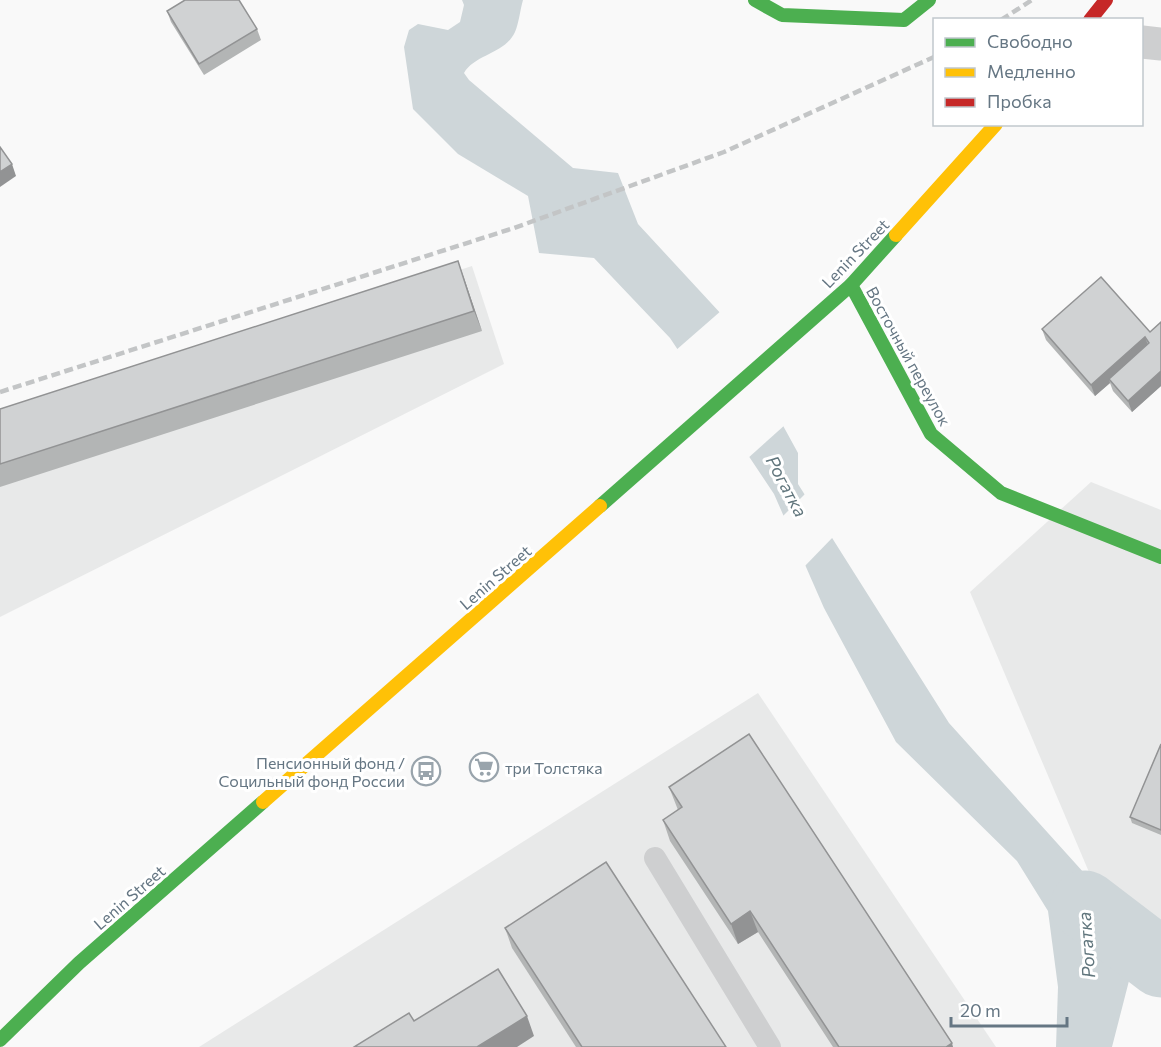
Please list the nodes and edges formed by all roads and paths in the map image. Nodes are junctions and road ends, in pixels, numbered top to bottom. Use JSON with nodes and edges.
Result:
{"nodes":[{"id":1,"x":754,"y":0,"type":"edge"},
{"id":2,"x":929,"y":0,"type":"edge"},
{"id":3,"x":1106,"y":0,"type":"edge"},
{"id":4,"x":781,"y":7,"type":"edge"},
{"id":5,"x":1092,"y":18,"type":"edge"},
{"id":6,"x":1143,"y":42,"type":"edge"},
{"id":7,"x":1161,"y":44,"type":"edge"},
{"id":8,"x":994,"y":126,"type":"edge"},
{"id":9,"x":851,"y":285,"type":"junction"},
{"id":10,"x":1161,"y":557,"type":"edge"},
{"id":11,"x":655,"y":858,"type":"dead end"},
{"id":12,"x":0,"y":1040,"type":"edge"},
{"id":13,"x":770,"y":1047,"type":"edge"}],
"edges":[{"from":1,"to":4,"type":"main road"},
{"from":2,"to":4,"type":"main road"},
{"from":3,"to":5,"type":"main road"},
{"from":6,"to":7,"type":"street"},
{"from":8,"to":9,"type":"main road","name":"Lenin Street"},
{"from":9,"to":10,"type":"main road","name":"Восточный переулок"},
{"from":9,"to":12,"type":"main road","name":"Lenin Street"},
{"from":11,"to":13,"type":"lane"}]}
